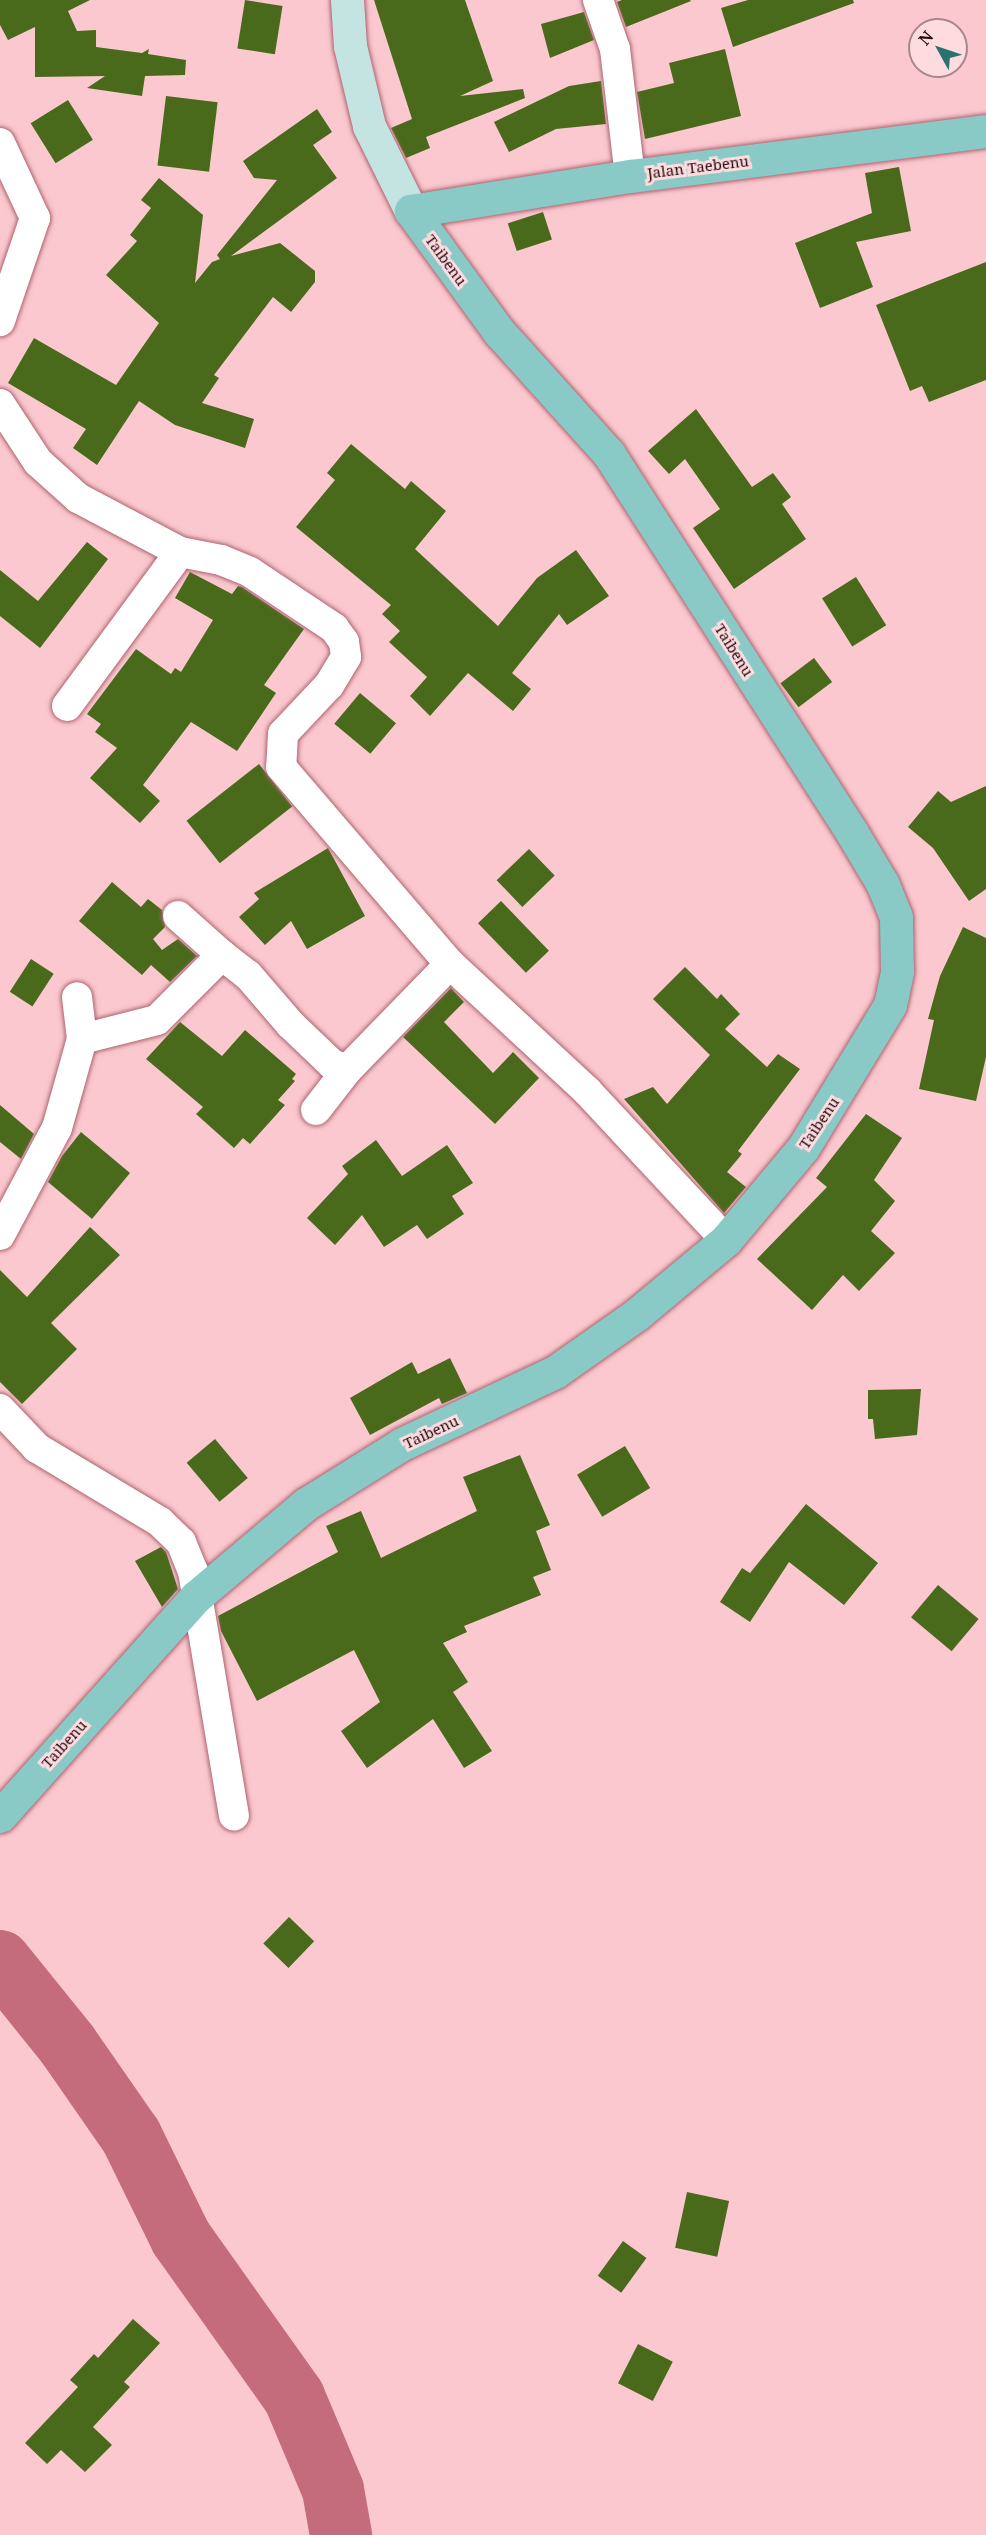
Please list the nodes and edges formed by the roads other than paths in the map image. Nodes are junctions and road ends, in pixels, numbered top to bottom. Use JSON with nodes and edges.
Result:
{"nodes":[{"id":1,"x":346,"y":0,"type":"edge"},
{"id":2,"x":598,"y":0,"type":"edge"},
{"id":3,"x":986,"y":131,"type":"edge"},
{"id":4,"x":0,"y":143,"type":"edge"},
{"id":5,"x":630,"y":176,"type":"junction"},
{"id":6,"x":411,"y":211,"type":"junction"},
{"id":7,"x":0,"y":321,"type":"edge"},
{"id":8,"x":0,"y":404,"type":"edge"},
{"id":9,"x":180,"y":552,"type":"junction"},
{"id":10,"x":67,"y":706,"type":"dead end"},
{"id":11,"x":178,"y":916,"type":"dead end"},
{"id":12,"x":222,"y":955,"type":"junction"},
{"id":13,"x":450,"y":964,"type":"junction"},
{"id":14,"x":77,"y":997,"type":"dead end"},
{"id":15,"x":82,"y":1039,"type":"junction"},
{"id":16,"x":343,"y":1075,"type":"junction"},
{"id":17,"x":316,"y":1110,"type":"dead end"},
{"id":18,"x":0,"y":1235,"type":"edge"},
{"id":19,"x":726,"y":1240,"type":"junction"},
{"id":20,"x":0,"y":1409,"type":"edge"},
{"id":21,"x":197,"y":1596,"type":"junction"},
{"id":22,"x":0,"y":1816,"type":"edge"},
{"id":23,"x":234,"y":1816,"type":"dead end"}],
"edges":[{"from":1,"to":6,"type":"street"},
{"from":2,"to":5,"type":"street"},
{"from":3,"to":5,"type":"main road","name":"Jalan Taebenu"},
{"from":4,"to":7,"type":"street"},
{"from":5,"to":6,"type":"main road","name":"Jalan Taebenu"},
{"from":6,"to":19,"type":"main road","name":"Taibenu"},
{"from":8,"to":9,"type":"street"},
{"from":9,"to":10,"type":"street"},
{"from":9,"to":13,"type":"street"},
{"from":11,"to":12,"type":"street"},
{"from":12,"to":15,"type":"street"},
{"from":12,"to":16,"type":"street"},
{"from":13,"to":16,"type":"street"},
{"from":13,"to":19,"type":"street"},
{"from":14,"to":15,"type":"street"},
{"from":15,"to":18,"type":"street"},
{"from":16,"to":17,"type":"street"},
{"from":19,"to":21,"type":"main road","name":"Taibenu"},
{"from":20,"to":21,"type":"street"},
{"from":21,"to":22,"type":"main road","name":"Taibenu"},
{"from":21,"to":23,"type":"street"}]}
